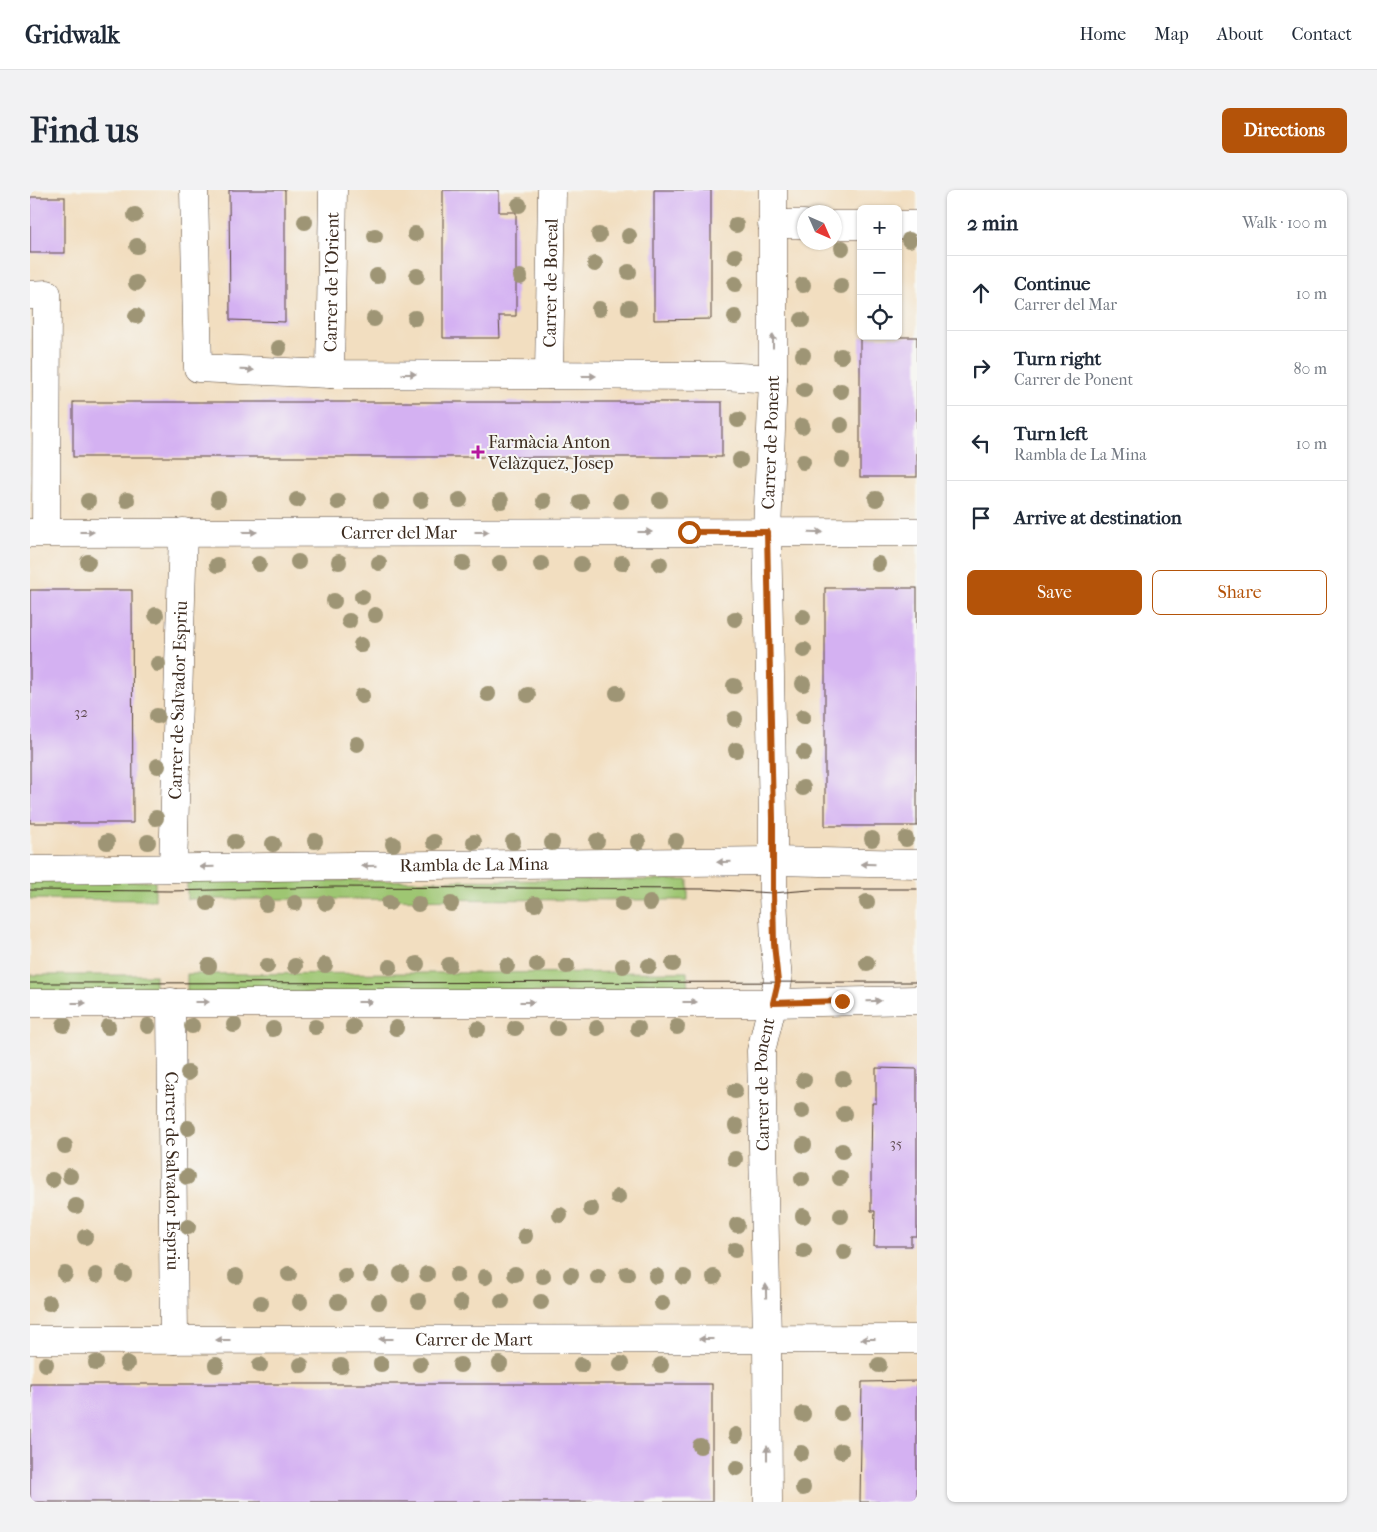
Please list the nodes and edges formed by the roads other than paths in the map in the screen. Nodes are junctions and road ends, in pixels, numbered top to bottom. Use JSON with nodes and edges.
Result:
{"nodes":[{"id":1,"x":194,"y":190,"type":"edge"},
{"id":2,"x":333,"y":190,"type":"edge"},
{"id":3,"x":552,"y":190,"type":"edge"},
{"id":4,"x":772,"y":190,"type":"edge"},
{"id":5,"x":772,"y":224,"type":"junction"},
{"id":6,"x":797,"y":224,"type":"edge"},
{"id":7,"x":842,"y":224,"type":"edge"},
{"id":8,"x":857,"y":225,"type":"edge"},
{"id":9,"x":902,"y":225,"type":"edge"},
{"id":10,"x":917,"y":225,"type":"edge"},
{"id":11,"x":38,"y":295,"type":"edge"},
{"id":12,"x":330,"y":374,"type":"junction"},
{"id":13,"x":549,"y":375,"type":"junction"},
{"id":14,"x":773,"y":379,"type":"junction"},
{"id":15,"x":183,"y":532,"type":"junction"},
{"id":16,"x":767,"y":532,"type":"junction"},
{"id":17,"x":917,"y":532,"type":"edge"},
{"id":18,"x":38,"y":533,"type":"edge"},
{"id":19,"x":773,"y":861,"type":"junction"},
{"id":20,"x":917,"y":864,"type":"edge"},
{"id":21,"x":173,"y":868,"type":"junction"},
{"id":22,"x":30,"y":870,"type":"edge"},
{"id":23,"x":917,"y":1000,"type":"edge"},
{"id":24,"x":170,"y":1002,"type":"junction"},
{"id":25,"x":30,"y":1003,"type":"edge"},
{"id":26,"x":773,"y":1003,"type":"junction"},
{"id":27,"x":767,"y":1339,"type":"junction"},
{"id":28,"x":917,"y":1339,"type":"edge"},
{"id":29,"x":30,"y":1340,"type":"edge"},
{"id":30,"x":174,"y":1340,"type":"junction"},
{"id":31,"x":768,"y":1502,"type":"edge"}],
"edges":[{"from":1,"to":12,"type":"street","one_way":true},
{"from":2,"to":12,"type":"street","name":"Carrer de l'Orient"},
{"from":3,"to":13,"type":"street","name":"Carrer de Boreal"},
{"from":4,"to":5,"type":"street","name":"Carrer de Ponent"},
{"from":5,"to":6,"type":"street"},
{"from":14,"to":5,"type":"street","name":"Carrer de Ponent","one_way":true},
{"from":7,"to":8,"type":"street"},
{"from":9,"to":10,"type":"street"},
{"from":11,"to":18,"type":"street"},
{"from":12,"to":13,"type":"street","one_way":true},
{"from":13,"to":14,"type":"street","one_way":true},
{"from":14,"to":16,"type":"street","name":"Carrer de Ponent"},
{"from":15,"to":16,"type":"street","name":"Carrer del Mar","one_way":true},
{"from":18,"to":15,"type":"street","name":"Carrer del Mar","one_way":true},
{"from":15,"to":21,"type":"street","name":"Carrer de Salvador Espriu"},
{"from":16,"to":17,"type":"street","name":"Carrer del Mar","one_way":true},
{"from":16,"to":19,"type":"street","name":"Carrer de Ponent"},
{"from":20,"to":19,"type":"street","name":"Rambla de La Mina","one_way":true},
{"from":19,"to":21,"type":"street","name":"Rambla de La Mina","one_way":true},
{"from":19,"to":26,"type":"street","name":"Carrer de Ponent"},
{"from":21,"to":22,"type":"street","name":"Rambla de La Mina"},
{"from":26,"to":23,"type":"street","one_way":true},
{"from":25,"to":24,"type":"street","one_way":true},
{"from":24,"to":26,"type":"street","one_way":true},
{"from":24,"to":30,"type":"street","name":"Carrer de Salvador Espriu"},
{"from":27,"to":26,"type":"street","name":"Carrer de Ponent","one_way":true},
{"from":28,"to":27,"type":"street","name":"Carrer de Mart","one_way":true},
{"from":27,"to":30,"type":"street","name":"Carrer de Mart","one_way":true},
{"from":31,"to":27,"type":"street","name":"Carrer de Ponent","one_way":true},
{"from":29,"to":30,"type":"street","name":"Carrer de Mart"}]}
